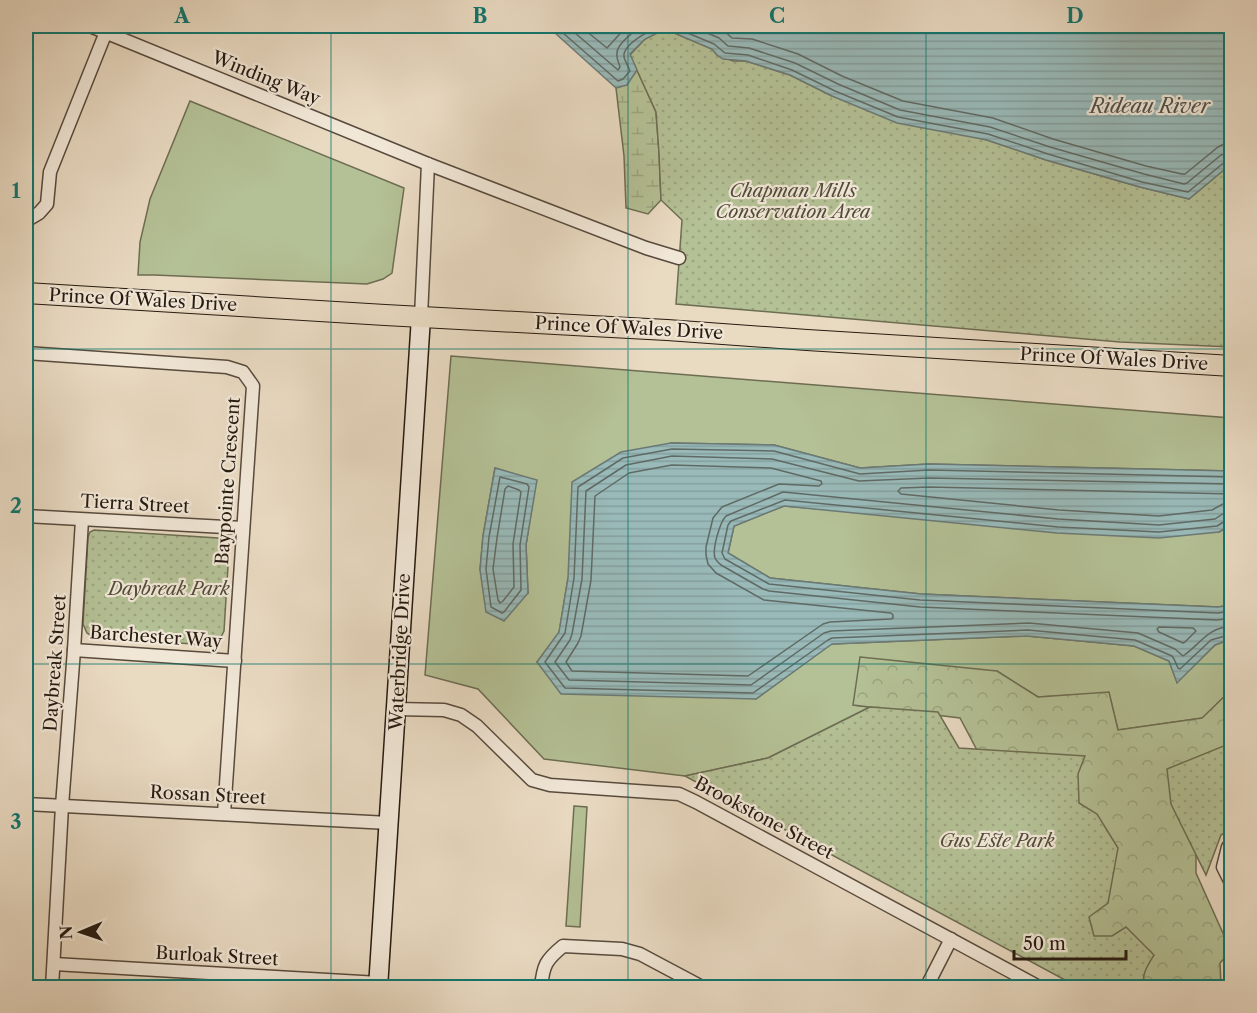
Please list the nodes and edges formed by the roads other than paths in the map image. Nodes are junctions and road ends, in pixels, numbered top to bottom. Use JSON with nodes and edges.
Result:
{"nodes":[{"id":1,"x":90,"y":26,"type":"edge"},
{"id":2,"x":106,"y":32,"type":"junction"},
{"id":3,"x":428,"y":164,"type":"junction"},
{"id":4,"x":26,"y":219,"type":"edge"},
{"id":5,"x":680,"y":258,"type":"dead end"},
{"id":6,"x":26,"y":293,"type":"edge"},
{"id":7,"x":421,"y":317,"type":"junction"},
{"id":8,"x":26,"y":353,"type":"edge"},
{"id":9,"x":1232,"y":366,"type":"edge"},
{"id":10,"x":26,"y":516,"type":"edge"},
{"id":11,"x":82,"y":520,"type":"junction"},
{"id":12,"x":243,"y":528,"type":"junction"},
{"id":13,"x":74,"y":650,"type":"junction"},
{"id":14,"x":235,"y":661,"type":"junction"},
{"id":15,"x":396,"y":709,"type":"junction"},
{"id":16,"x":26,"y":804,"type":"edge"},
{"id":17,"x":62,"y":806,"type":"junction"},
{"id":18,"x":224,"y":814,"type":"junction"},
{"id":19,"x":389,"y":823,"type":"junction"},
{"id":20,"x":1232,"y":845,"type":"edge"},
{"id":21,"x":1232,"y":885,"type":"edge"},
{"id":22,"x":951,"y":939,"type":"junction"},
{"id":23,"x":54,"y":964,"type":"junction"},
{"id":24,"x":378,"y":985,"type":"edge"},
{"id":25,"x":52,"y":987,"type":"edge"},
{"id":26,"x":542,"y":987,"type":"edge"},
{"id":27,"x":704,"y":987,"type":"edge"},
{"id":28,"x":926,"y":987,"type":"edge"},
{"id":29,"x":1041,"y":987,"type":"edge"}],
"edges":[{"from":1,"to":2,"type":"street","name":"Winding Way"},
{"from":2,"to":3,"type":"street","name":"Winding Way"},
{"from":2,"to":4,"type":"street"},
{"from":3,"to":5,"type":"street","name":"Winding Way"},
{"from":3,"to":7,"type":"street"},
{"from":6,"to":7,"type":"main road","name":"Prince Of Wales Drive"},
{"from":7,"to":9,"type":"main road","name":"Prince Of Wales Drive"},
{"from":7,"to":15,"type":"street","name":"Waterbridge Drive"},
{"from":8,"to":12,"type":"street","name":"Baypointe Crescent"},
{"from":10,"to":11,"type":"street","name":"Tierra Street"},
{"from":11,"to":12,"type":"street","name":"Tierra Street"},
{"from":11,"to":13,"type":"street","name":"Daybreak Street"},
{"from":12,"to":14,"type":"street","name":"Baypointe Crescent"},
{"from":13,"to":14,"type":"street","name":"Barchester Way"},
{"from":13,"to":17,"type":"street","name":"Daybreak Street"},
{"from":14,"to":18,"type":"street","name":"Baypointe Crescent"},
{"from":15,"to":19,"type":"street","name":"Waterbridge Drive"},
{"from":15,"to":22,"type":"street","name":"Brookstone Street"},
{"from":16,"to":17,"type":"street","name":"Rossan Street"},
{"from":17,"to":18,"type":"street","name":"Rossan Street"},
{"from":17,"to":23,"type":"street","name":"Daybreak Street"},
{"from":18,"to":19,"type":"street","name":"Rossan Street"},
{"from":19,"to":24,"type":"street","name":"Waterbridge Drive"},
{"from":20,"to":21,"type":"street"},
{"from":22,"to":28,"type":"street"},
{"from":22,"to":29,"type":"street","name":"Brookstone Street"},
{"from":23,"to":24,"type":"street","name":"Burloak Street"},
{"from":23,"to":25,"type":"street","name":"Daybreak Street"},
{"from":26,"to":27,"type":"street"}]}
